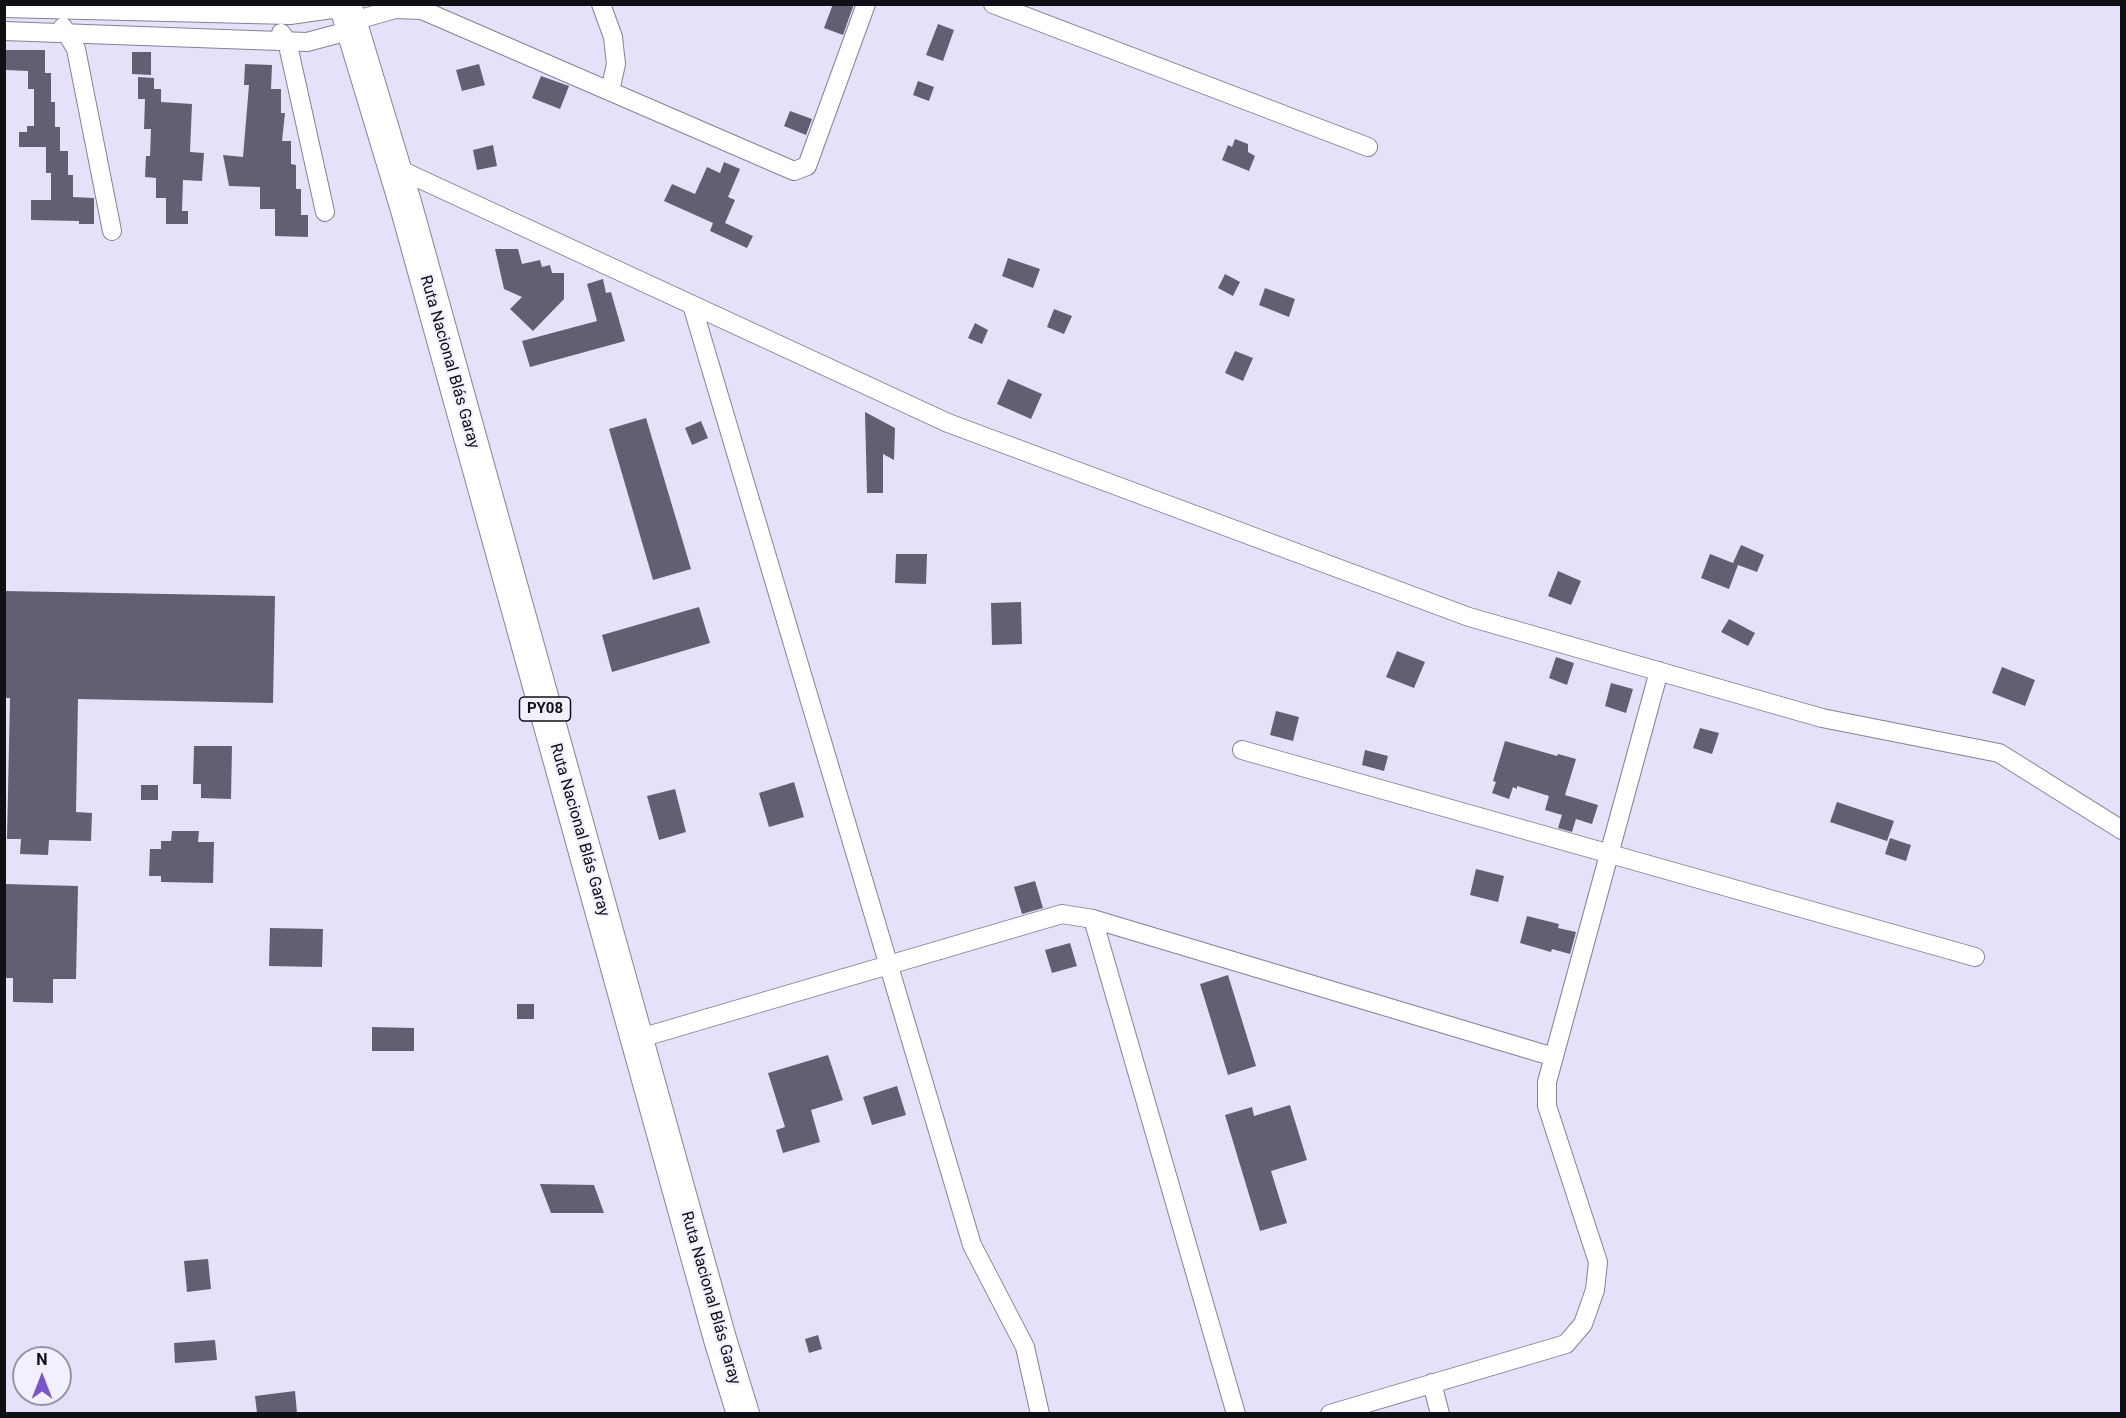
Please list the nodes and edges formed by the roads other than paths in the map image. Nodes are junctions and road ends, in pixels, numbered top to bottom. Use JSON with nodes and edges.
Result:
{"nodes":[{"id":1,"x":601,"y":4,"type":"edge"},
{"id":2,"x":866,"y":4,"type":"edge"},
{"id":3,"x":993,"y":4,"type":"edge"},
{"id":4,"x":51,"y":7,"type":"edge"},
{"id":5,"x":4,"y":8,"type":"edge"},
{"id":6,"x":263,"y":10,"type":"edge"},
{"id":7,"x":348,"y":16,"type":"edge"},
{"id":8,"x":4,"y":32,"type":"edge"},
{"id":9,"x":67,"y":34,"type":"junction"},
{"id":10,"x":287,"y":41,"type":"junction"},
{"id":11,"x":610,"y":91,"type":"junction"},
{"id":12,"x":1368,"y":147,"type":"dead end"},
{"id":13,"x":394,"y":167,"type":"junction"},
{"id":14,"x":325,"y":212,"type":"dead end"},
{"id":15,"x":112,"y":231,"type":"dead end"},
{"id":16,"x":692,"y":305,"type":"junction"},
{"id":17,"x":1659,"y":671,"type":"junction"},
{"id":18,"x":1242,"y":750,"type":"dead end"},
{"id":19,"x":2121,"y":830,"type":"edge"},
{"id":20,"x":1609,"y":854,"type":"junction"},
{"id":21,"x":1093,"y":919,"type":"junction"},
{"id":22,"x":1975,"y":957,"type":"dead end"},
{"id":23,"x":888,"y":965,"type":"junction"},
{"id":24,"x":637,"y":1039,"type":"junction"},
{"id":25,"x":1554,"y":1057,"type":"junction"},
{"id":26,"x":1432,"y":1383,"type":"junction"},
{"id":27,"x":743,"y":1413,"type":"edge"},
{"id":28,"x":1040,"y":1413,"type":"edge"},
{"id":29,"x":1236,"y":1413,"type":"edge"},
{"id":30,"x":1330,"y":1413,"type":"edge"},
{"id":31,"x":1440,"y":1413,"type":"edge"}],
"edges":[{"from":1,"to":11,"type":"street"},
{"from":2,"to":11,"type":"street"},
{"from":3,"to":12,"type":"street"},
{"from":4,"to":5,"type":"street"},
{"from":4,"to":6,"type":"street"},
{"from":4,"to":9,"type":"street"},
{"from":6,"to":7,"type":"street"},
{"from":6,"to":10,"type":"street"},
{"from":7,"to":10,"type":"street"},
{"from":7,"to":11,"type":"street"},
{"from":7,"to":13,"type":"highway","name":"Ruta Nacional Blás Garay","number":"PY08"},
{"from":8,"to":9,"type":"street"},
{"from":9,"to":10,"type":"street"},
{"from":9,"to":15,"type":"street"},
{"from":10,"to":14,"type":"street"},
{"from":13,"to":16,"type":"street"},
{"from":13,"to":24,"type":"highway","name":"Ruta Nacional Blás Garay","number":"PY08"},
{"from":16,"to":17,"type":"street"},
{"from":16,"to":23,"type":"street"},
{"from":17,"to":19,"type":"street"},
{"from":17,"to":20,"type":"street"},
{"from":18,"to":20,"type":"street"},
{"from":20,"to":22,"type":"street"},
{"from":20,"to":25,"type":"street"},
{"from":21,"to":23,"type":"street"},
{"from":21,"to":25,"type":"street"},
{"from":21,"to":29,"type":"street"},
{"from":23,"to":24,"type":"street"},
{"from":23,"to":28,"type":"street"},
{"from":24,"to":27,"type":"highway","name":"Ruta Nacional Blás Garay","number":"PY08"},
{"from":25,"to":26,"type":"street"},
{"from":26,"to":30,"type":"street"},
{"from":26,"to":31,"type":"street"}]}
